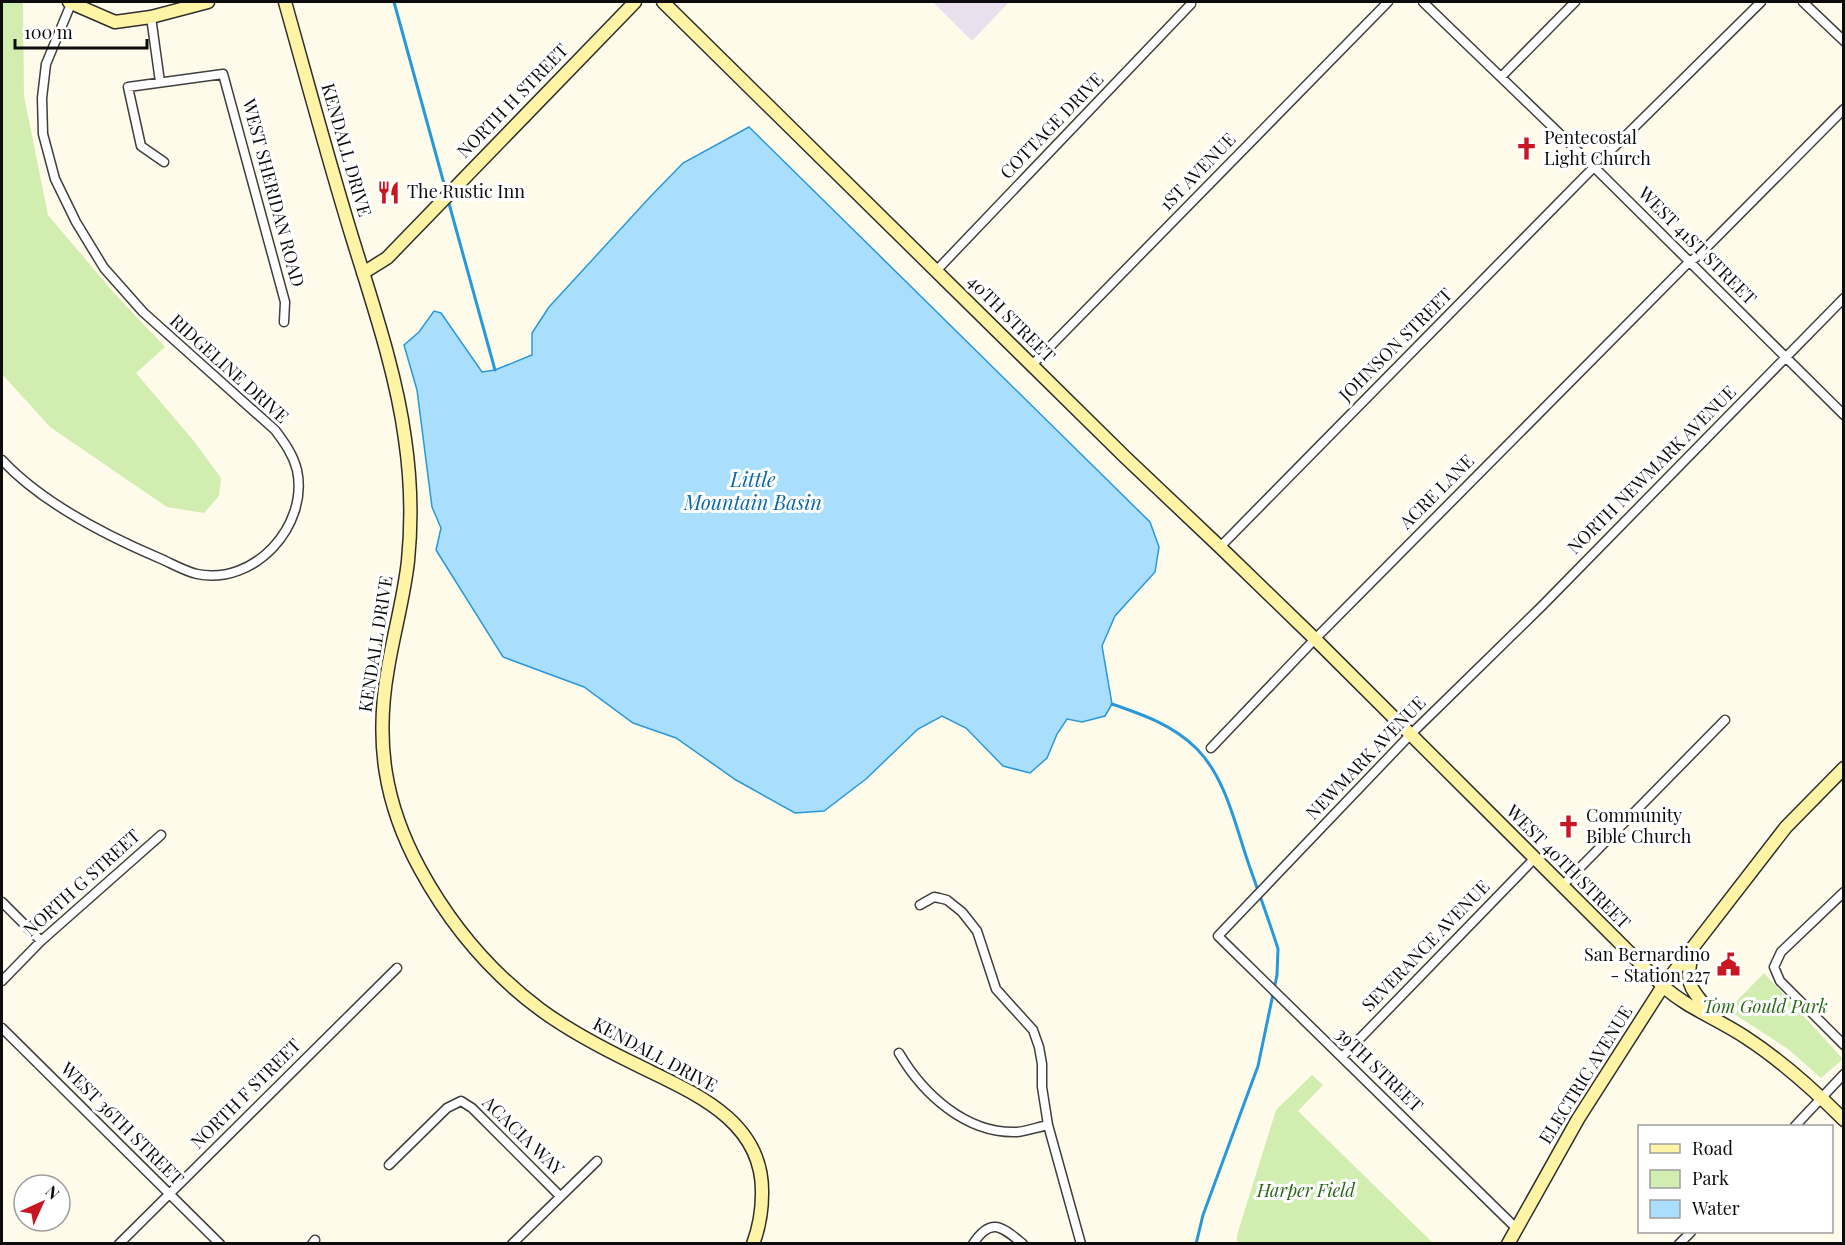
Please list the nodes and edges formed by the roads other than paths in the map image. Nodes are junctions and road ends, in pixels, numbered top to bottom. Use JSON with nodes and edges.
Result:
{"nodes":[{"id":1,"x":208,"y":2,"type":"edge"},
{"id":2,"x":285,"y":2,"type":"edge"},
{"id":3,"x":635,"y":2,"type":"edge"},
{"id":4,"x":663,"y":2,"type":"edge"},
{"id":5,"x":1388,"y":2,"type":"edge"},
{"id":6,"x":1423,"y":2,"type":"edge"},
{"id":7,"x":1575,"y":2,"type":"edge"},
{"id":8,"x":1761,"y":2,"type":"edge"},
{"id":9,"x":1803,"y":2,"type":"edge"},
{"id":10,"x":70,"y":3,"type":"edge"},
{"id":11,"x":1191,"y":4,"type":"dead end"},
{"id":12,"x":151,"y":17,"type":"junction"},
{"id":13,"x":1844,"y":41,"type":"edge"},
{"id":14,"x":1501,"y":77,"type":"junction"},
{"id":15,"x":160,"y":82,"type":"junction"},
{"id":16,"x":1844,"y":109,"type":"edge"},
{"id":17,"x":164,"y":162,"type":"dead end"},
{"id":18,"x":1594,"y":167,"type":"junction"},
{"id":19,"x":1689,"y":262,"type":"junction"},
{"id":20,"x":936,"y":271,"type":"junction"},
{"id":21,"x":363,"y":273,"type":"junction"},
{"id":22,"x":1844,"y":298,"type":"edge"},
{"id":23,"x":284,"y":322,"type":"dead end"},
{"id":24,"x":1786,"y":358,"type":"junction"},
{"id":25,"x":1032,"y":365,"type":"junction"},
{"id":26,"x":1844,"y":415,"type":"edge"},
{"id":27,"x":2,"y":460,"type":"edge"},
{"id":28,"x":1220,"y":546,"type":"junction"},
{"id":29,"x":1542,"y":606,"type":"joint"},
{"id":30,"x":1315,"y":639,"type":"junction"},
{"id":31,"x":1336,"y":660,"type":"joint"},
{"id":32,"x":1725,"y":720,"type":"dead end"},
{"id":33,"x":1410,"y":735,"type":"junction"},
{"id":34,"x":1211,"y":748,"type":"dead end"},
{"id":35,"x":1844,"y":768,"type":"edge"},
{"id":36,"x":160,"y":835,"type":"dead end"},
{"id":37,"x":1534,"y":859,"type":"junction"},
{"id":38,"x":1562,"y":886,"type":"junction"},
{"id":39,"x":1844,"y":892,"type":"edge"},
{"id":40,"x":2,"y":902,"type":"edge"},
{"id":41,"x":920,"y":905,"type":"dead end"},
{"id":42,"x":1218,"y":936,"type":"joint"},
{"id":43,"x":41,"y":941,"type":"junction"},
{"id":44,"x":1696,"y":942,"type":"junction"},
{"id":45,"x":397,"y":968,"type":"dead end"},
{"id":46,"x":2,"y":981,"type":"edge"},
{"id":47,"x":1663,"y":987,"type":"junction"},
{"id":48,"x":1718,"y":1021,"type":"junction"},
{"id":49,"x":2,"y":1028,"type":"edge"},
{"id":50,"x":1844,"y":1045,"type":"edge"},
{"id":51,"x":899,"y":1053,"type":"dead end"},
{"id":52,"x":1342,"y":1057,"type":"junction"},
{"id":53,"x":1844,"y":1074,"type":"edge"},
{"id":54,"x":1821,"y":1098,"type":"junction"},
{"id":55,"x":1844,"y":1120,"type":"edge"},
{"id":56,"x":1048,"y":1125,"type":"junction"},
{"id":57,"x":1796,"y":1125,"type":"edge"},
{"id":58,"x":597,"y":1161,"type":"dead end"},
{"id":59,"x":389,"y":1165,"type":"dead end"},
{"id":60,"x":170,"y":1194,"type":"junction"},
{"id":61,"x":561,"y":1196,"type":"junction"},
{"id":62,"x":1516,"y":1228,"type":"junction"},
{"id":63,"x":1690,"y":1233,"type":"edge"},
{"id":64,"x":119,"y":1244,"type":"edge"},
{"id":65,"x":220,"y":1244,"type":"edge"},
{"id":66,"x":512,"y":1244,"type":"edge"},
{"id":67,"x":753,"y":1244,"type":"edge"},
{"id":68,"x":973,"y":1244,"type":"edge"},
{"id":69,"x":1023,"y":1244,"type":"edge"},
{"id":70,"x":1081,"y":1244,"type":"edge"},
{"id":71,"x":1508,"y":1244,"type":"edge"},
{"id":72,"x":1679,"y":1244,"type":"edge"}],
"edges":[{"from":1,"to":12,"type":"main road"},
{"from":2,"to":21,"type":"main road","name":"KENDALL DRIVE"},
{"from":3,"to":21,"type":"main road","name":"NORTH H STREET"},
{"from":4,"to":20,"type":"main road","name":"40TH STREET"},
{"from":5,"to":25,"type":"street","name":"1ST AVENUE"},
{"from":6,"to":14,"type":"street","name":"WEST 41ST STREET"},
{"from":7,"to":14,"type":"street"},
{"from":8,"to":18,"type":"street","name":"JOHNSON STREET"},
{"from":9,"to":13,"type":"street"},
{"from":10,"to":12,"type":"main road"},
{"from":10,"to":27,"type":"street","name":"RIDGELINE DRIVE"},
{"from":11,"to":20,"type":"street","name":"COTTAGE DRIVE"},
{"from":12,"to":15,"type":"street"},
{"from":14,"to":18,"type":"street","name":"WEST 41ST STREET"},
{"from":15,"to":17,"type":"street"},
{"from":15,"to":23,"type":"street","name":"WEST SHERIDAN ROAD"},
{"from":16,"to":19,"type":"street","name":"ACRE LANE"},
{"from":18,"to":19,"type":"street","name":"WEST 41ST STREET"},
{"from":18,"to":28,"type":"street","name":"JOHNSON STREET"},
{"from":19,"to":24,"type":"street","name":"WEST 41ST STREET"},
{"from":19,"to":30,"type":"street","name":"ACRE LANE"},
{"from":20,"to":25,"type":"main road","name":"40TH STREET"},
{"from":21,"to":67,"type":"main road","name":"KENDALL DRIVE"},
{"from":22,"to":24,"type":"street","name":"NORTH NEWMARK AVENUE"},
{"from":24,"to":26,"type":"street","name":"WEST 41ST STREET"},
{"from":24,"to":29,"type":"street","name":"NORTH NEWMARK AVENUE"},
{"from":25,"to":28,"type":"main road","name":"40TH STREET"},
{"from":28,"to":30,"type":"main road","name":"40TH STREET"},
{"from":29,"to":33,"type":"street","name":"NEWMARK AVENUE"},
{"from":30,"to":31,"type":"main road","name":"40TH STREET"},
{"from":30,"to":34,"type":"street","name":"ACRE LANE"},
{"from":31,"to":33,"type":"main road","name":"WEST 40TH STREET"},
{"from":32,"to":38,"type":"street"},
{"from":33,"to":37,"type":"main road","name":"WEST 40TH STREET"},
{"from":33,"to":42,"type":"street","name":"NEWMARK AVENUE"},
{"from":35,"to":44,"type":"main road","name":"ELECTRIC AVENUE"},
{"from":36,"to":43,"type":"street","name":"NORTH G STREET"},
{"from":37,"to":38,"type":"main road","name":"WEST 40TH STREET"},
{"from":37,"to":52,"type":"street","name":"SEVERANCE AVENUE"},
{"from":38,"to":47,"type":"main road","name":"WEST 40TH STREET"},
{"from":39,"to":50,"type":"street"},
{"from":40,"to":43,"type":"street"},
{"from":41,"to":56,"type":"street"},
{"from":42,"to":52,"type":"street","name":"39TH STREET"},
{"from":43,"to":46,"type":"street","name":"NORTH G STREET"},
{"from":44,"to":47,"type":"main road","name":"ELECTRIC AVENUE"},
{"from":44,"to":48,"type":"main road"},
{"from":45,"to":60,"type":"street","name":"NORTH F STREET"},
{"from":47,"to":48,"type":"main road","name":"WEST 40TH STREET"},
{"from":47,"to":62,"type":"main road","name":"ELECTRIC AVENUE"},
{"from":48,"to":54,"type":"main road","name":"WEST 40TH STREET"},
{"from":49,"to":60,"type":"street","name":"WEST 36TH STREET"},
{"from":51,"to":56,"type":"street"},
{"from":52,"to":62,"type":"street","name":"39TH STREET"},
{"from":53,"to":54,"type":"street"},
{"from":54,"to":55,"type":"main road"},
{"from":54,"to":57,"type":"street"},
{"from":56,"to":70,"type":"street"},
{"from":58,"to":61,"type":"street"},
{"from":59,"to":61,"type":"street","name":"ACACIA WAY"},
{"from":60,"to":64,"type":"street","name":"NORTH F STREET"},
{"from":60,"to":65,"type":"street","name":"WEST 36TH STREET"},
{"from":61,"to":66,"type":"street"},
{"from":62,"to":71,"type":"main road","name":"ELECTRIC AVENUE"},
{"from":63,"to":72,"type":"street"},
{"from":68,"to":69,"type":"street"}]}
